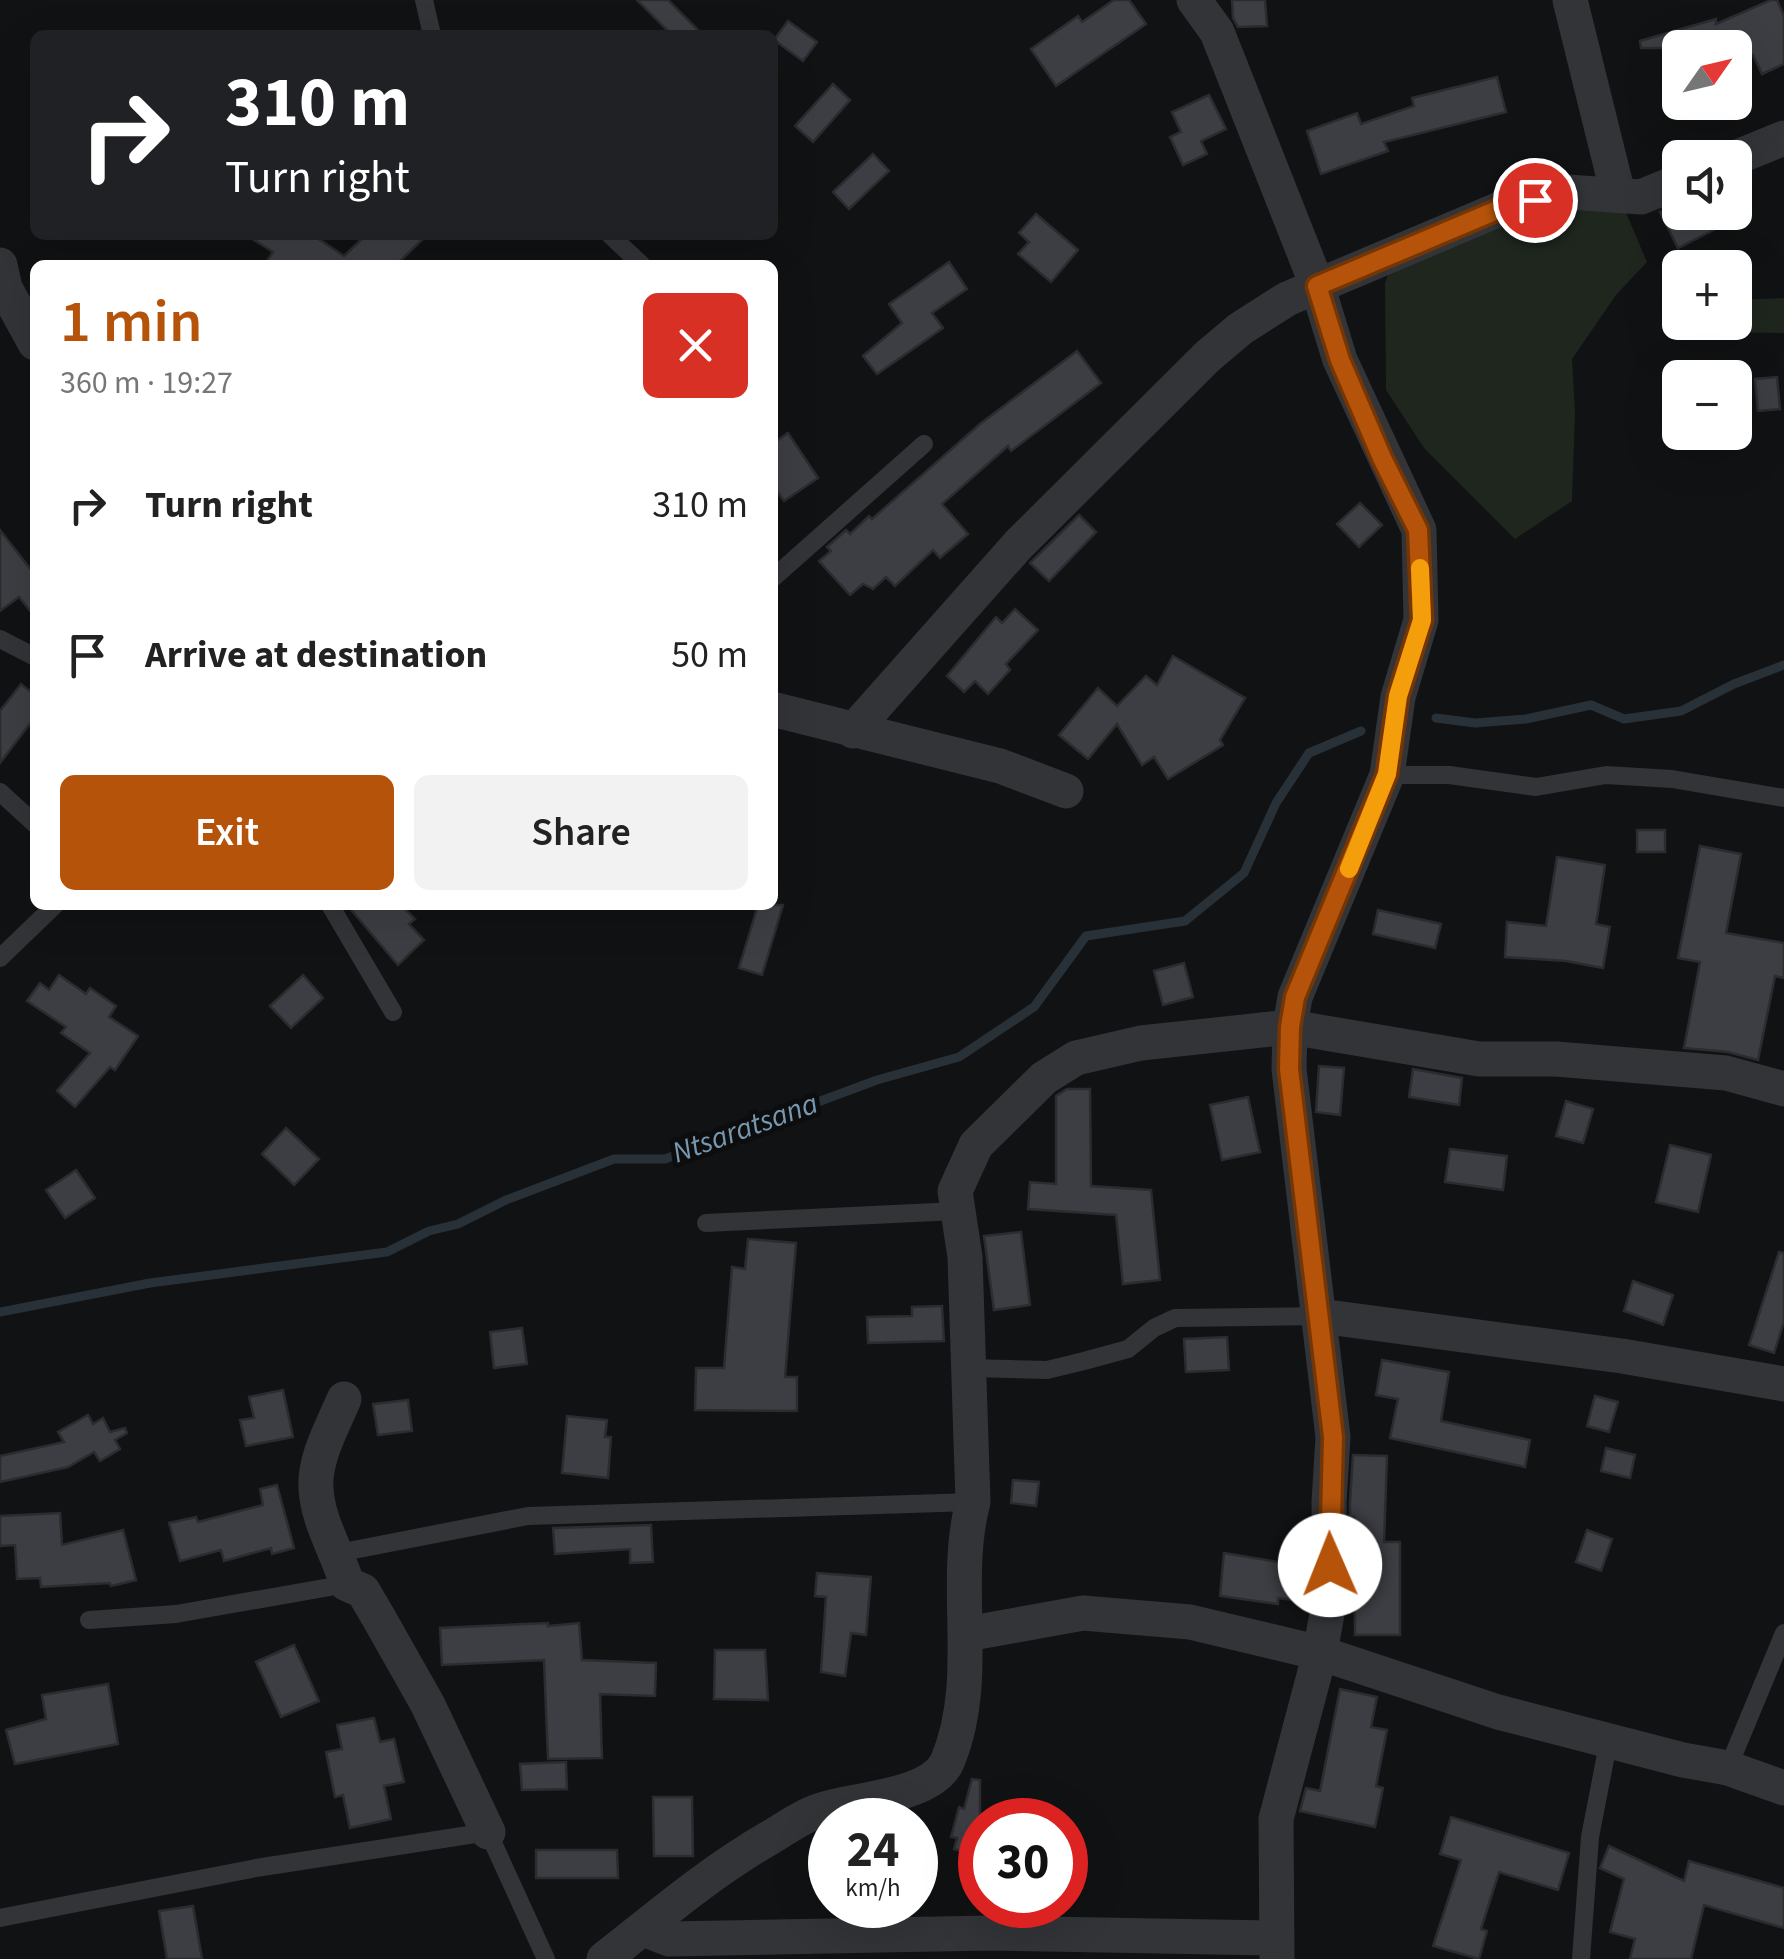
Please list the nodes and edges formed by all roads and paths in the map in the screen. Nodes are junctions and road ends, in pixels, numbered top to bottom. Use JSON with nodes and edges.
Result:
{"nodes":[{"id":1,"x":424,"y":0,"type":"edge"},
{"id":2,"x":1194,"y":0,"type":"edge"},
{"id":3,"x":1570,"y":0,"type":"edge"},
{"id":4,"x":431,"y":30,"type":"edge"},
{"id":5,"x":1784,"y":138,"type":"edge"},
{"id":6,"x":1752,"y":151,"type":"edge"},
{"id":7,"x":1662,"y":188,"type":"edge"},
{"id":8,"x":1618,"y":194,"type":"junction"},
{"id":9,"x":615,"y":240,"type":"edge"},
{"id":10,"x":637,"y":260,"type":"edge"},
{"id":11,"x":0,"y":264,"type":"edge"},
{"id":12,"x":1317,"y":286,"type":"junction"},
{"id":13,"x":30,"y":334,"type":"edge"},
{"id":14,"x":924,"y":444,"type":"dead end"},
{"id":15,"x":778,"y":574,"type":"edge"},
{"id":16,"x":0,"y":639,"type":"edge"},
{"id":17,"x":30,"y":654,"type":"edge"},
{"id":18,"x":778,"y":711,"type":"edge"},
{"id":19,"x":853,"y":731,"type":"junction"},
{"id":20,"x":1387,"y":774,"type":"junction"},
{"id":21,"x":1066,"y":791,"type":"dead end"},
{"id":22,"x":0,"y":792,"type":"edge"},
{"id":23,"x":1784,"y":798,"type":"edge"},
{"id":24,"x":30,"y":819,"type":"edge"},
{"id":25,"x":50,"y":910,"type":"edge"},
{"id":26,"x":333,"y":910,"type":"edge"},
{"id":27,"x":0,"y":958,"type":"edge"},
{"id":28,"x":393,"y":1012,"type":"dead end"},
{"id":29,"x":1290,"y":1027,"type":"junction"},
{"id":30,"x":1784,"y":1089,"type":"edge"},
{"id":31,"x":958,"y":1211,"type":"junction"},
{"id":32,"x":706,"y":1223,"type":"dead end"},
{"id":33,"x":1320,"y":1316,"type":"junction"},
{"id":34,"x":968,"y":1368,"type":"junction"},
{"id":35,"x":1784,"y":1384,"type":"edge"},
{"id":36,"x":344,"y":1399,"type":"dead end"},
{"id":37,"x":973,"y":1502,"type":"junction"},
{"id":38,"x":342,"y":1568,"type":"junction"},
{"id":39,"x":89,"y":1620,"type":"dead end"},
{"id":40,"x":1784,"y":1633,"type":"edge"},
{"id":41,"x":966,"y":1634,"type":"junction"},
{"id":42,"x":1320,"y":1652,"type":"junction"},
{"id":43,"x":1609,"y":1738,"type":"junction"},
{"id":44,"x":1728,"y":1768,"type":"junction"},
{"id":45,"x":1784,"y":1788,"type":"edge"},
{"id":46,"x":488,"y":1832,"type":"junction"},
{"id":47,"x":0,"y":1918,"type":"edge"},
{"id":48,"x":643,"y":1928,"type":"junction"},
{"id":49,"x":1280,"y":1953,"type":"edge"},
{"id":50,"x":546,"y":1959,"type":"edge"},
{"id":51,"x":604,"y":1959,"type":"edge"},
{"id":52,"x":1581,"y":1959,"type":"edge"}],
"edges":[{"from":1,"to":4,"type":"lane"},
{"from":2,"to":12,"type":"street"},
{"from":3,"to":8,"type":"street"},
{"from":5,"to":6,"type":"street"},
{"from":7,"to":8,"type":"street"},
{"from":8,"to":12,"type":"street"},
{"from":9,"to":10,"type":"lane"},
{"from":11,"to":13,"type":"street"},
{"from":12,"to":19,"type":"street"},
{"from":12,"to":20,"type":"street"},
{"from":14,"to":15,"type":"lane"},
{"from":16,"to":17,"type":"lane"},
{"from":18,"to":19,"type":"street"},
{"from":19,"to":21,"type":"street"},
{"from":20,"to":23,"type":"lane"},
{"from":20,"to":29,"type":"street"},
{"from":22,"to":24,"type":"lane"},
{"from":25,"to":27,"type":"lane"},
{"from":26,"to":28,"type":"lane"},
{"from":29,"to":30,"type":"street"},
{"from":29,"to":31,"type":"street"},
{"from":29,"to":33,"type":"street"},
{"from":31,"to":32,"type":"lane"},
{"from":31,"to":34,"type":"street"},
{"from":33,"to":34,"type":"lane"},
{"from":33,"to":35,"type":"street"},
{"from":33,"to":42,"type":"street"},
{"from":34,"to":37,"type":"street"},
{"from":36,"to":38,"type":"street"},
{"from":37,"to":38,"type":"lane"},
{"from":37,"to":41,"type":"street"},
{"from":38,"to":39,"type":"lane"},
{"from":38,"to":46,"type":"street"},
{"from":40,"to":44,"type":"lane"},
{"from":41,"to":42,"type":"street"},
{"from":41,"to":48,"type":"street"},
{"from":42,"to":43,"type":"street"},
{"from":42,"to":49,"type":"street"},
{"from":43,"to":44,"type":"street"},
{"from":43,"to":52,"type":"lane"},
{"from":44,"to":45,"type":"street"},
{"from":46,"to":47,"type":"lane"},
{"from":46,"to":50,"type":"lane"},
{"from":48,"to":49,"type":"street"},
{"from":48,"to":51,"type":"street"}]}
